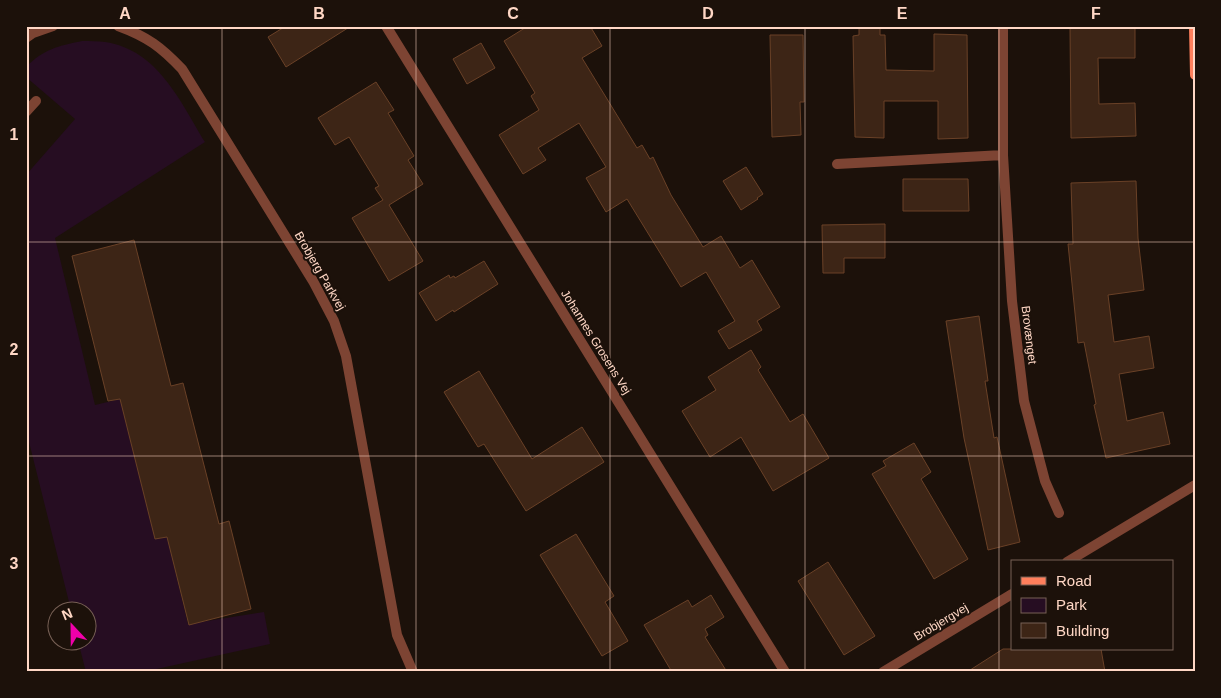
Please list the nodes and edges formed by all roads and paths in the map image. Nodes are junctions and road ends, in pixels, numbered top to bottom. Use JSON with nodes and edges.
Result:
{"nodes":[{"id":1,"x":53,"y":26,"type":"edge"},
{"id":2,"x":118,"y":26,"type":"edge"},
{"id":3,"x":386,"y":26,"type":"edge"},
{"id":4,"x":1003,"y":26,"type":"edge"},
{"id":5,"x":1194,"y":26,"type":"edge"},
{"id":6,"x":26,"y":38,"type":"edge"},
{"id":7,"x":1195,"y":75,"type":"edge"},
{"id":8,"x":36,"y":101,"type":"dead end"},
{"id":9,"x":26,"y":112,"type":"edge"},
{"id":10,"x":1003,"y":155,"type":"junction"},
{"id":11,"x":837,"y":164,"type":"dead end"},
{"id":12,"x":1195,"y":485,"type":"edge"},
{"id":13,"x":1059,"y":513,"type":"dead end"},
{"id":14,"x":1070,"y":560,"type":"edge"},
{"id":15,"x":1011,"y":595,"type":"edge"},
{"id":16,"x":413,"y":672,"type":"edge"},
{"id":17,"x":785,"y":672,"type":"edge"},
{"id":18,"x":883,"y":672,"type":"edge"}],
"edges":[{"from":1,"to":6,"type":"street"},
{"from":2,"to":16,"type":"street","name":"Brobjerg Parkvej"},
{"from":3,"to":17,"type":"street","name":"Johannes Grosens Vej"},
{"from":4,"to":10,"type":"street","name":"Brovænget"},
{"from":5,"to":7,"type":"street"},
{"from":8,"to":9,"type":"street"},
{"from":10,"to":11,"type":"street"},
{"from":10,"to":13,"type":"street","name":"Brovænget"},
{"from":12,"to":14,"type":"street"},
{"from":15,"to":18,"type":"street","name":"Brobjergvej"}]}
